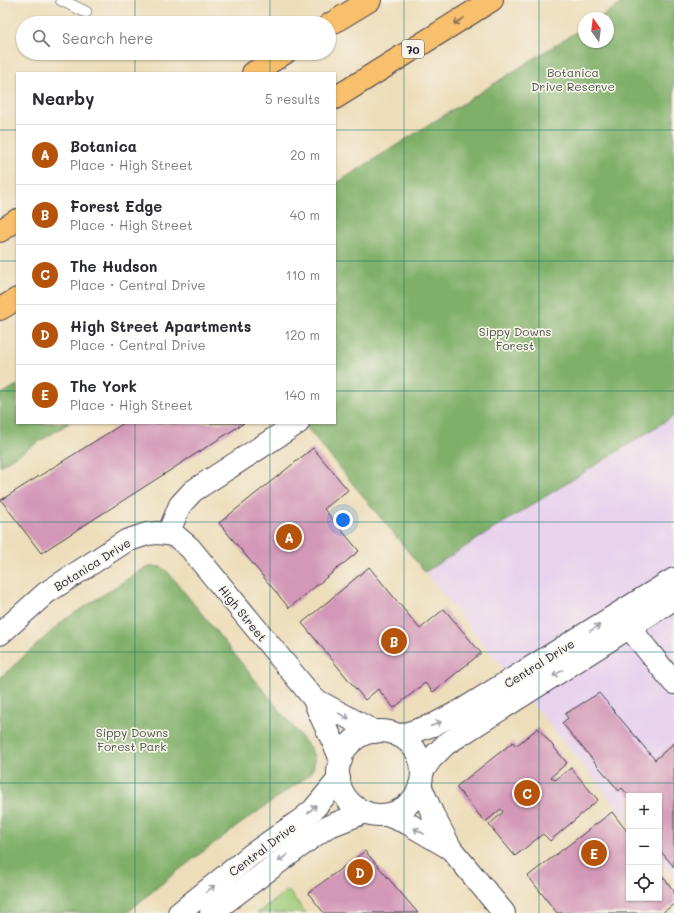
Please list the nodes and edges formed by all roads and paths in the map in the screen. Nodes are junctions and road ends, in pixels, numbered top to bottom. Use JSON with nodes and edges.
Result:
{"nodes":[{"id":1,"x":62,"y":0,"type":"edge"},
{"id":2,"x":370,"y":0,"type":"edge"},
{"id":3,"x":492,"y":0,"type":"edge"},
{"id":4,"x":86,"y":12,"type":"dead end"},
{"id":5,"x":336,"y":22,"type":"edge"},
{"id":6,"x":274,"y":60,"type":"edge"},
{"id":7,"x":255,"y":72,"type":"edge"},
{"id":8,"x":336,"y":97,"type":"edge"},
{"id":9,"x":16,"y":221,"type":"edge"},
{"id":10,"x":0,"y":231,"type":"edge"},
{"id":11,"x":16,"y":300,"type":"edge"},
{"id":12,"x":0,"y":309,"type":"edge"},
{"id":13,"x":296,"y":424,"type":"edge"},
{"id":14,"x":168,"y":534,"type":"junction"},
{"id":15,"x":674,"y":579,"type":"edge"},
{"id":16,"x":674,"y":599,"type":"edge"},
{"id":17,"x":623,"y":621,"type":"junction"},
{"id":18,"x":0,"y":634,"type":"edge"},
{"id":19,"x":674,"y":683,"type":"edge"},
{"id":20,"x":314,"y":699,"type":"junction"},
{"id":21,"x":374,"y":732,"type":"junction"},
{"id":22,"x":399,"y":736,"type":"junction"},
{"id":23,"x":340,"y":769,"type":"junction"},
{"id":24,"x":421,"y":779,"type":"junction"},
{"id":25,"x":366,"y":812,"type":"junction"},
{"id":26,"x":387,"y":815,"type":"junction"},
{"id":27,"x":451,"y":848,"type":"junction"},
{"id":28,"x":179,"y":913,"type":"edge"},
{"id":29,"x":212,"y":913,"type":"edge"},
{"id":30,"x":504,"y":913,"type":"edge"}],
"edges":[{"from":1,"to":4,"type":"lane"},
{"from":2,"to":5,"type":"highway"},
{"from":3,"to":8,"type":"highway","number":"70","one_way":true},
{"from":6,"to":7,"type":"highway"},
{"from":9,"to":10,"type":"highway"},
{"from":11,"to":12,"type":"highway"},
{"from":13,"to":14,"type":"street"},
{"from":14,"to":18,"type":"street","name":"Botanica Drive"},
{"from":14,"to":20,"type":"street","name":"High Street"},
{"from":15,"to":17,"type":"street","name":"Central Drive"},
{"from":16,"to":17,"type":"street","name":"Central Drive"},
{"from":17,"to":19,"type":"street"},
{"from":22,"to":17,"type":"street","name":"Central Drive","one_way":true},
{"from":17,"to":24,"type":"street","name":"Central Drive","one_way":true},
{"from":20,"to":21,"type":"street","name":"High Street","one_way":true},
{"from":20,"to":23,"type":"street","name":"High Street"},
{"from":21,"to":22,"type":"street"},
{"from":21,"to":23,"type":"street"},
{"from":22,"to":24,"type":"street"},
{"from":23,"to":25,"type":"street"},
{"from":28,"to":23,"type":"street","name":"Central Drive","one_way":true},
{"from":24,"to":26,"type":"street"},
{"from":24,"to":27,"type":"street"},
{"from":25,"to":26,"type":"street"},
{"from":25,"to":29,"type":"street","name":"Central Drive","one_way":true},
{"from":27,"to":26,"type":"street","one_way":true},
{"from":27,"to":30,"type":"street"}]}
